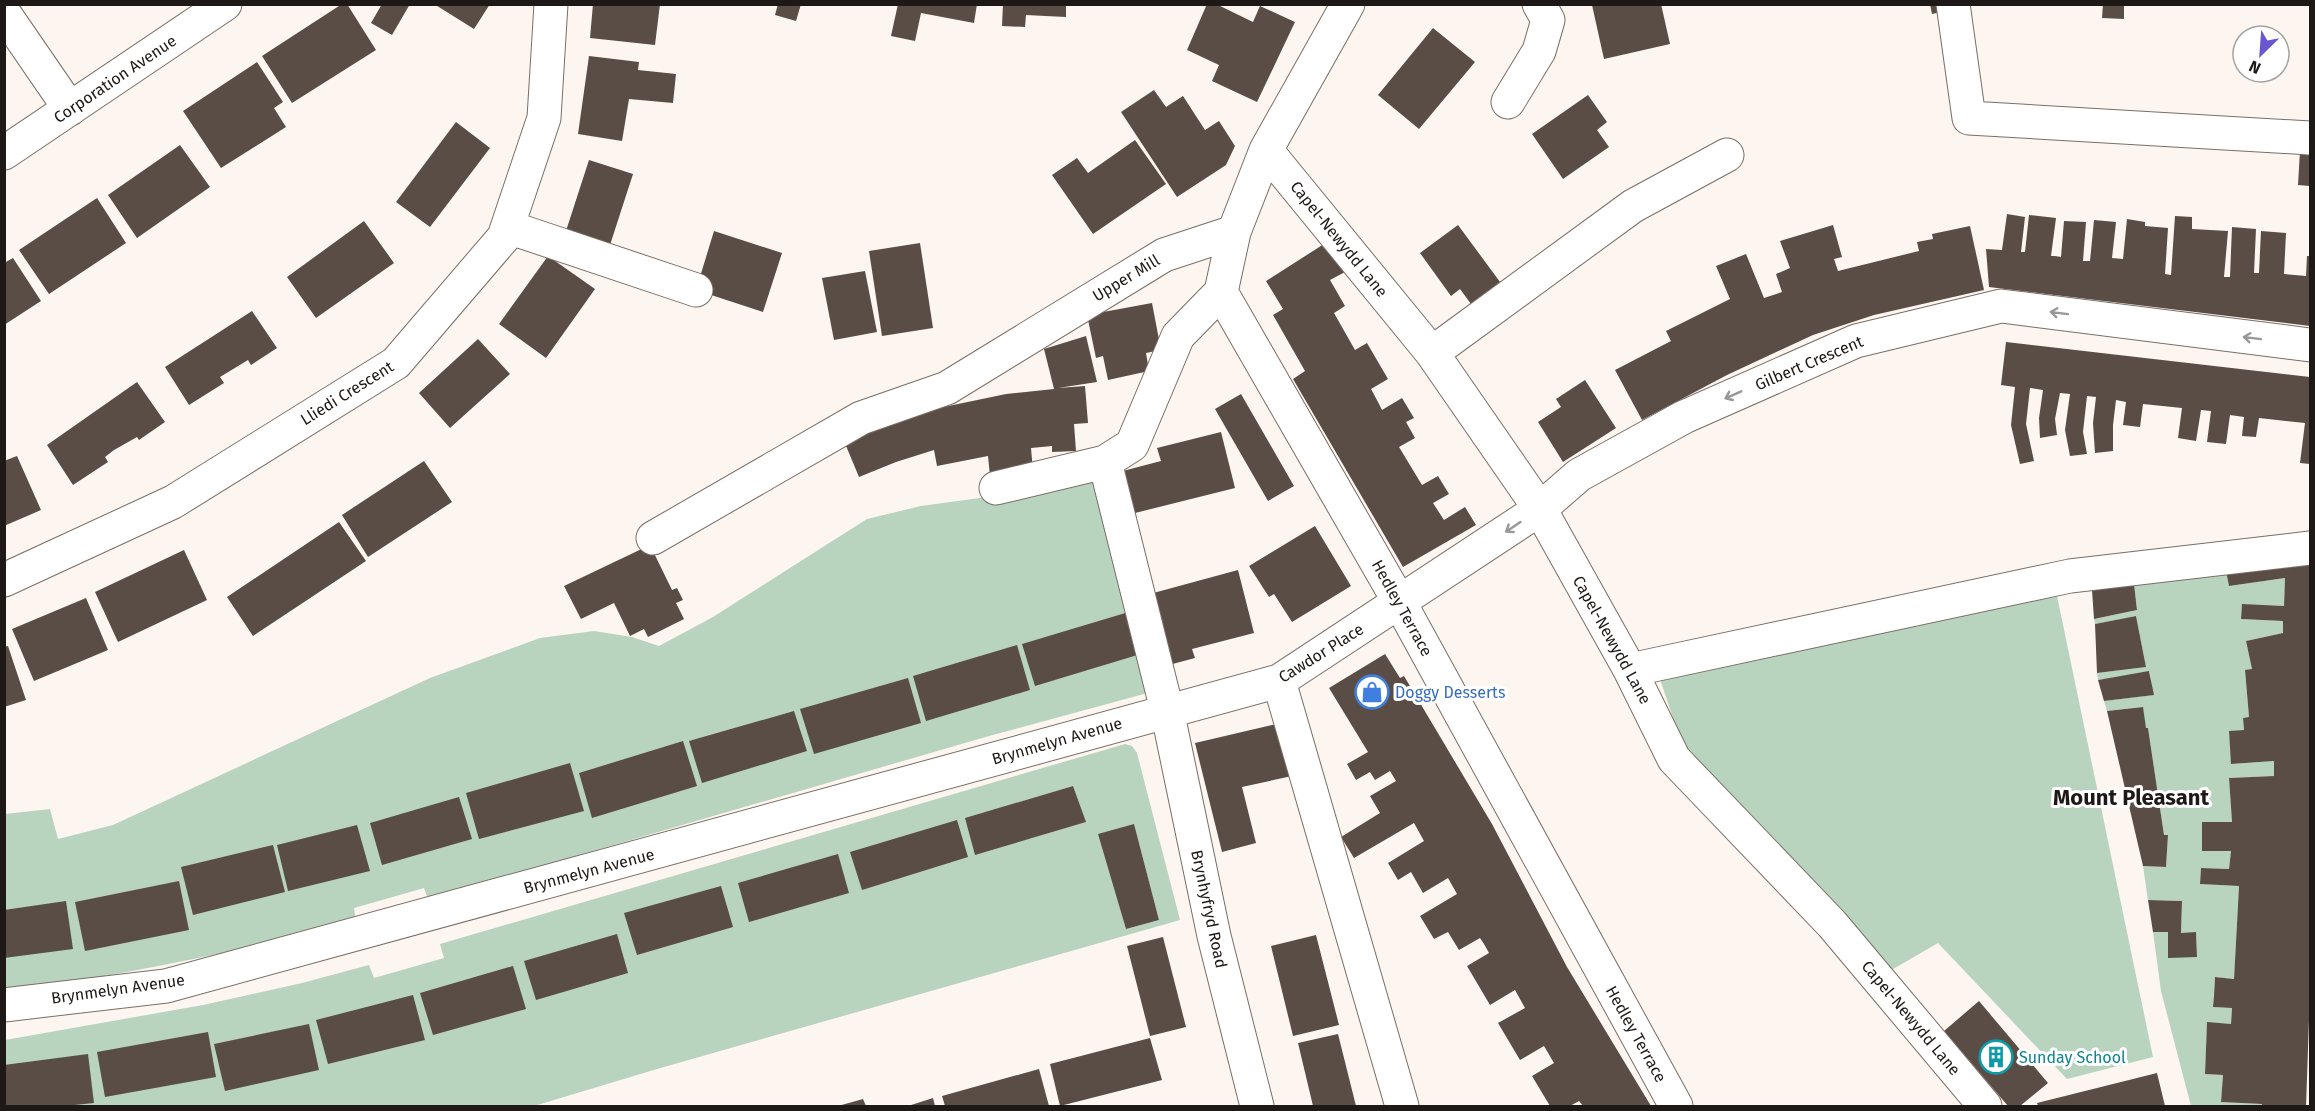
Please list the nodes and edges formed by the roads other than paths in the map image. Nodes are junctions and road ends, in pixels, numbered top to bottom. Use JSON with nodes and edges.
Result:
{"nodes":[{"id":1,"x":225,"y":4,"type":"edge"},
{"id":2,"x":551,"y":4,"type":"edge"},
{"id":3,"x":1348,"y":4,"type":"edge"},
{"id":4,"x":1539,"y":4,"type":"edge"},
{"id":5,"x":1953,"y":4,"type":"edge"},
{"id":6,"x":4,"y":13,"type":"edge"},
{"id":7,"x":1508,"y":102,"type":"dead end"},
{"id":8,"x":70,"y":109,"type":"junction"},
{"id":9,"x":2310,"y":138,"type":"edge"},
{"id":10,"x":1266,"y":150,"type":"junction"},
{"id":11,"x":4,"y":153,"type":"edge"},
{"id":12,"x":1727,"y":155,"type":"dead end"},
{"id":13,"x":508,"y":226,"type":"junction"},
{"id":14,"x":1234,"y":232,"type":"junction"},
{"id":15,"x":696,"y":290,"type":"dead end"},
{"id":16,"x":1221,"y":292,"type":"junction"},
{"id":17,"x":2310,"y":345,"type":"edge"},
{"id":18,"x":1432,"y":353,"type":"junction"},
{"id":19,"x":1105,"y":462,"type":"junction"},
{"id":20,"x":996,"y":488,"type":"dead end"},
{"id":21,"x":1540,"y":509,"type":"junction"},
{"id":22,"x":654,"y":538,"type":"dead end"},
{"id":23,"x":2310,"y":548,"type":"edge"},
{"id":24,"x":4,"y":580,"type":"edge"},
{"id":25,"x":1400,"y":603,"type":"junction"},
{"id":26,"x":1630,"y":670,"type":"junction"},
{"id":27,"x":1279,"y":681,"type":"junction"},
{"id":28,"x":1167,"y":711,"type":"junction"},
{"id":29,"x":4,"y":1005,"type":"edge"},
{"id":30,"x":1250,"y":1105,"type":"edge"},
{"id":31,"x":1402,"y":1107,"type":"edge"},
{"id":32,"x":1676,"y":1107,"type":"edge"},
{"id":33,"x":1985,"y":1107,"type":"edge"}],
"edges":[{"from":1,"to":8,"type":"street","name":"Corporation Avenue"},
{"from":2,"to":13,"type":"street","name":"Lliedi Crescent"},
{"from":3,"to":10,"type":"street"},
{"from":4,"to":7,"type":"street"},
{"from":5,"to":9,"type":"street"},
{"from":6,"to":8,"type":"street"},
{"from":8,"to":11,"type":"street","name":"Corporation Avenue"},
{"from":10,"to":14,"type":"street"},
{"from":10,"to":18,"type":"street","name":"Capel-Newydd Lane"},
{"from":12,"to":18,"type":"street"},
{"from":13,"to":15,"type":"street"},
{"from":13,"to":24,"type":"street","name":"Lliedi Crescent"},
{"from":14,"to":16,"type":"street"},
{"from":14,"to":22,"type":"street","name":"Upper Mill"},
{"from":16,"to":19,"type":"street"},
{"from":16,"to":25,"type":"street","name":"Hedley Terrace"},
{"from":17,"to":21,"type":"street","name":"Gilbert Crescent","one_way":true},
{"from":18,"to":21,"type":"street","name":"Capel-Newydd Lane"},
{"from":19,"to":20,"type":"street"},
{"from":19,"to":28,"type":"street","name":"Brynhyfryd Road"},
{"from":21,"to":25,"type":"street","name":"Gilbert Crescent","one_way":true},
{"from":21,"to":26,"type":"street","name":"Capel-Newydd Lane"},
{"from":23,"to":26,"type":"street"},
{"from":25,"to":27,"type":"street","name":"Cawdor Place"},
{"from":25,"to":32,"type":"street","name":"Hedley Terrace"},
{"from":26,"to":33,"type":"street","name":"Capel-Newydd Lane"},
{"from":27,"to":28,"type":"street","name":"Cawdor Place"},
{"from":27,"to":31,"type":"street"},
{"from":28,"to":29,"type":"street","name":"Brynmelyn Avenue"},
{"from":28,"to":30,"type":"street","name":"Brynhyfryd Road"}]}
